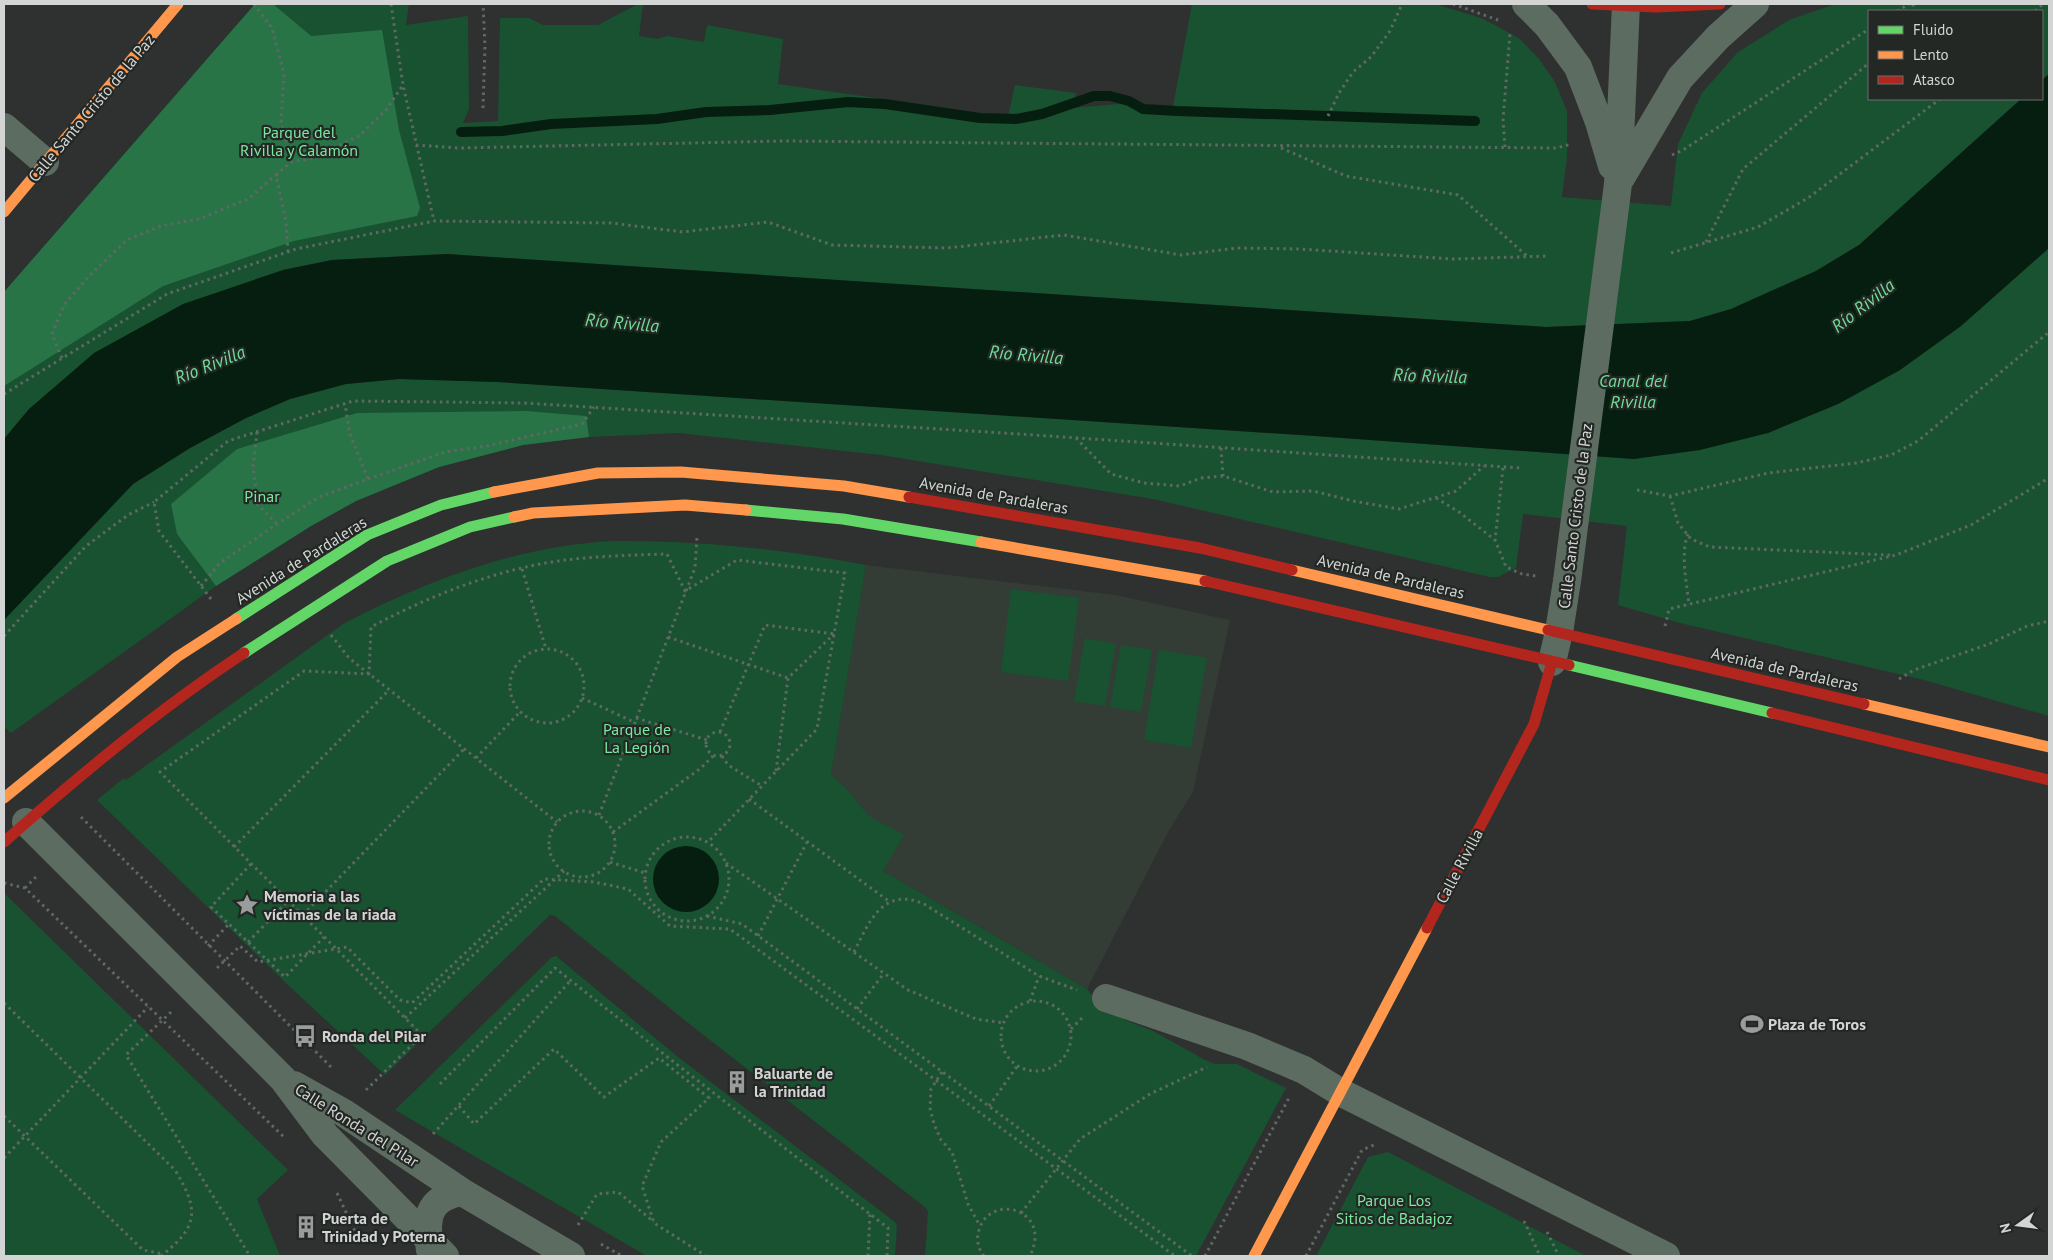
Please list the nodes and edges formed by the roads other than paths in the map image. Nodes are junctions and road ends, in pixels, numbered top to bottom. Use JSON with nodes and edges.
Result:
{"nodes":[{"id":1,"x":178,"y":4,"type":"edge"},
{"id":2,"x":1592,"y":4,"type":"edge"},
{"id":3,"x":1720,"y":4,"type":"edge"},
{"id":4,"x":1755,"y":4,"type":"edge"},
{"id":5,"x":1626,"y":6,"type":"edge"},
{"id":6,"x":1518,"y":14,"type":"edge"},
{"id":7,"x":4,"y":128,"type":"edge"},
{"id":8,"x":45,"y":162,"type":"junction"},
{"id":9,"x":1617,"y":188,"type":"junction"},
{"id":10,"x":4,"y":212,"type":"edge"},
{"id":11,"x":1560,"y":632,"type":"junction"},
{"id":12,"x":1552,"y":662,"type":"junction"},
{"id":13,"x":2049,"y":747,"type":"edge"},
{"id":14,"x":2049,"y":780,"type":"edge"},
{"id":15,"x":13,"y":808,"type":"edge"},
{"id":16,"x":4,"y":842,"type":"edge"},
{"id":17,"x":1106,"y":998,"type":"road end"},
{"id":18,"x":283,"y":1079,"type":"junction"},
{"id":19,"x":1340,"y":1092,"type":"junction"},
{"id":20,"x":462,"y":1192,"type":"junction"},
{"id":21,"x":564,"y":1247,"type":"edge"},
{"id":22,"x":435,"y":1250,"type":"edge"},
{"id":23,"x":1254,"y":1256,"type":"edge"},
{"id":24,"x":1666,"y":1256,"type":"edge"}],
"edges":[{"from":1,"to":8,"type":"main road","name":"Calle Santo Cristo de la Paz"},
{"from":2,"to":5,"type":"main road"},
{"from":3,"to":5,"type":"main road"},
{"from":4,"to":9,"type":"street","name":"Calle Santo Cristo de la Paz"},
{"from":5,"to":9,"type":"street","name":"Calle Santo Cristo de la Paz"},
{"from":6,"to":9,"type":"street","name":"Calle Santo Cristo de la Paz"},
{"from":7,"to":8,"type":"street"},
{"from":8,"to":10,"type":"main road","name":"Calle Santo Cristo de la Paz"},
{"from":9,"to":11,"type":"street","name":"Calle Santo Cristo de la Paz"},
{"from":11,"to":12,"type":"street","name":"Calle Rivilla"},
{"from":11,"to":13,"type":"main road","name":"Avenida de Pardaleras"},
{"from":11,"to":15,"type":"main road","name":"Avenida de Pardaleras"},
{"from":12,"to":14,"type":"main road"},
{"from":12,"to":15,"type":"main road"},
{"from":12,"to":19,"type":"main road","name":"Calle Rivilla"},
{"from":15,"to":16,"type":"main road"},
{"from":15,"to":18,"type":"street"},
{"from":17,"to":19,"type":"street"},
{"from":18,"to":20,"type":"street","name":"Calle Ronda del Pilar"},
{"from":18,"to":22,"type":"street","name":"Calle Ronda del Pilar"},
{"from":19,"to":23,"type":"main road","name":"Calle Rivilla"},
{"from":19,"to":24,"type":"street"},
{"from":20,"to":21,"type":"street","name":"Calle Ronda del Pilar"},
{"from":20,"to":22,"type":"street","name":"Calle Ronda del Pilar"}]}
